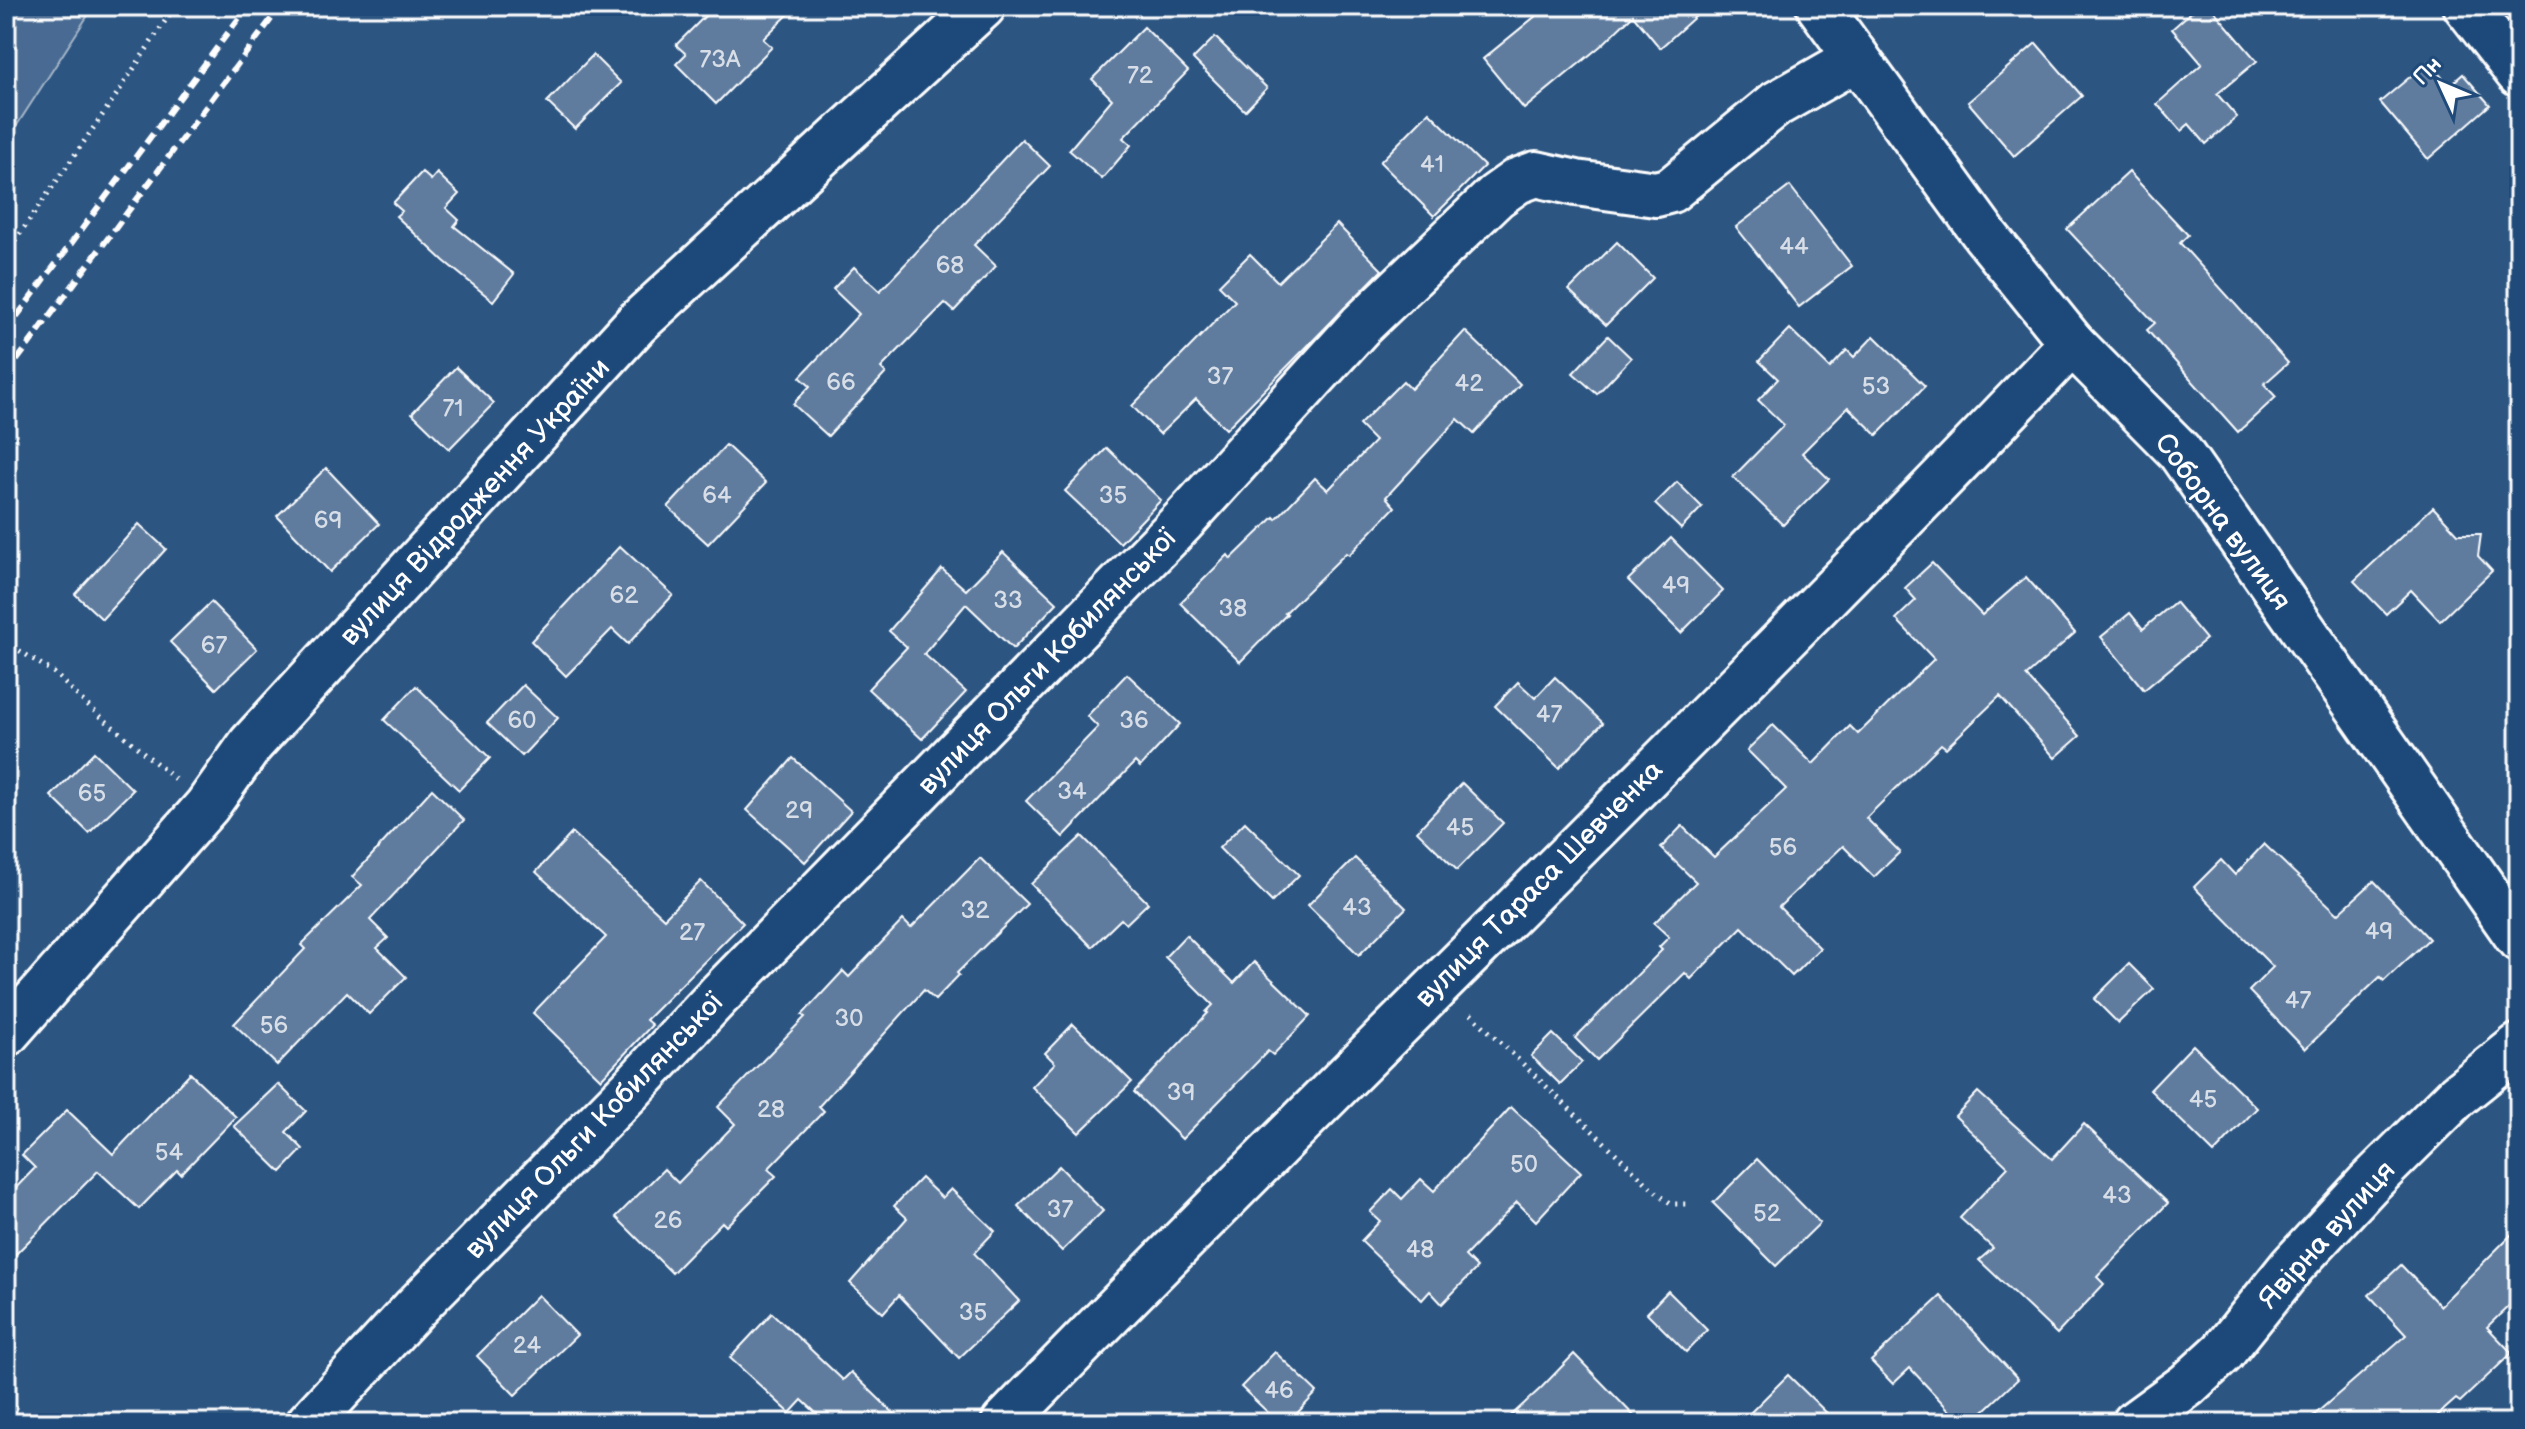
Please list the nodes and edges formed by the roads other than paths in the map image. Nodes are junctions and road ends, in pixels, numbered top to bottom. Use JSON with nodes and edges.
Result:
{"nodes":[{"id":1,"x":983,"y":6,"type":"edge"},
{"id":2,"x":1819,"y":6,"type":"edge"},
{"id":3,"x":2466,"y":6,"type":"edge"},
{"id":4,"x":1857,"y":58,"type":"junction"},
{"id":5,"x":2519,"y":74,"type":"edge"},
{"id":6,"x":2072,"y":343,"type":"junction"},
{"id":7,"x":2519,"y":939,"type":"edge"},
{"id":8,"x":6,"y":1034,"type":"edge"},
{"id":9,"x":2519,"y":1046,"type":"edge"},
{"id":10,"x":309,"y":1423,"type":"edge"},
{"id":11,"x":1004,"y":1423,"type":"edge"},
{"id":12,"x":2135,"y":1423,"type":"edge"}],
"edges":[{"from":1,"to":8,"type":"street","name":"вулиця Відродження України"},
{"from":2,"to":4,"type":"street","name":"Соборна вулиця"},
{"from":3,"to":5,"type":"street"},
{"from":4,"to":6,"type":"street","name":"Соборна вулиця"},
{"from":4,"to":10,"type":"street","name":"вулиця Ольги Кобилянської"},
{"from":6,"to":7,"type":"street","name":"Соборна вулиця"},
{"from":6,"to":11,"type":"street","name":"вулиця Тараса Шевченка"},
{"from":9,"to":12,"type":"street","name":"Явірна вулиця"}]}
